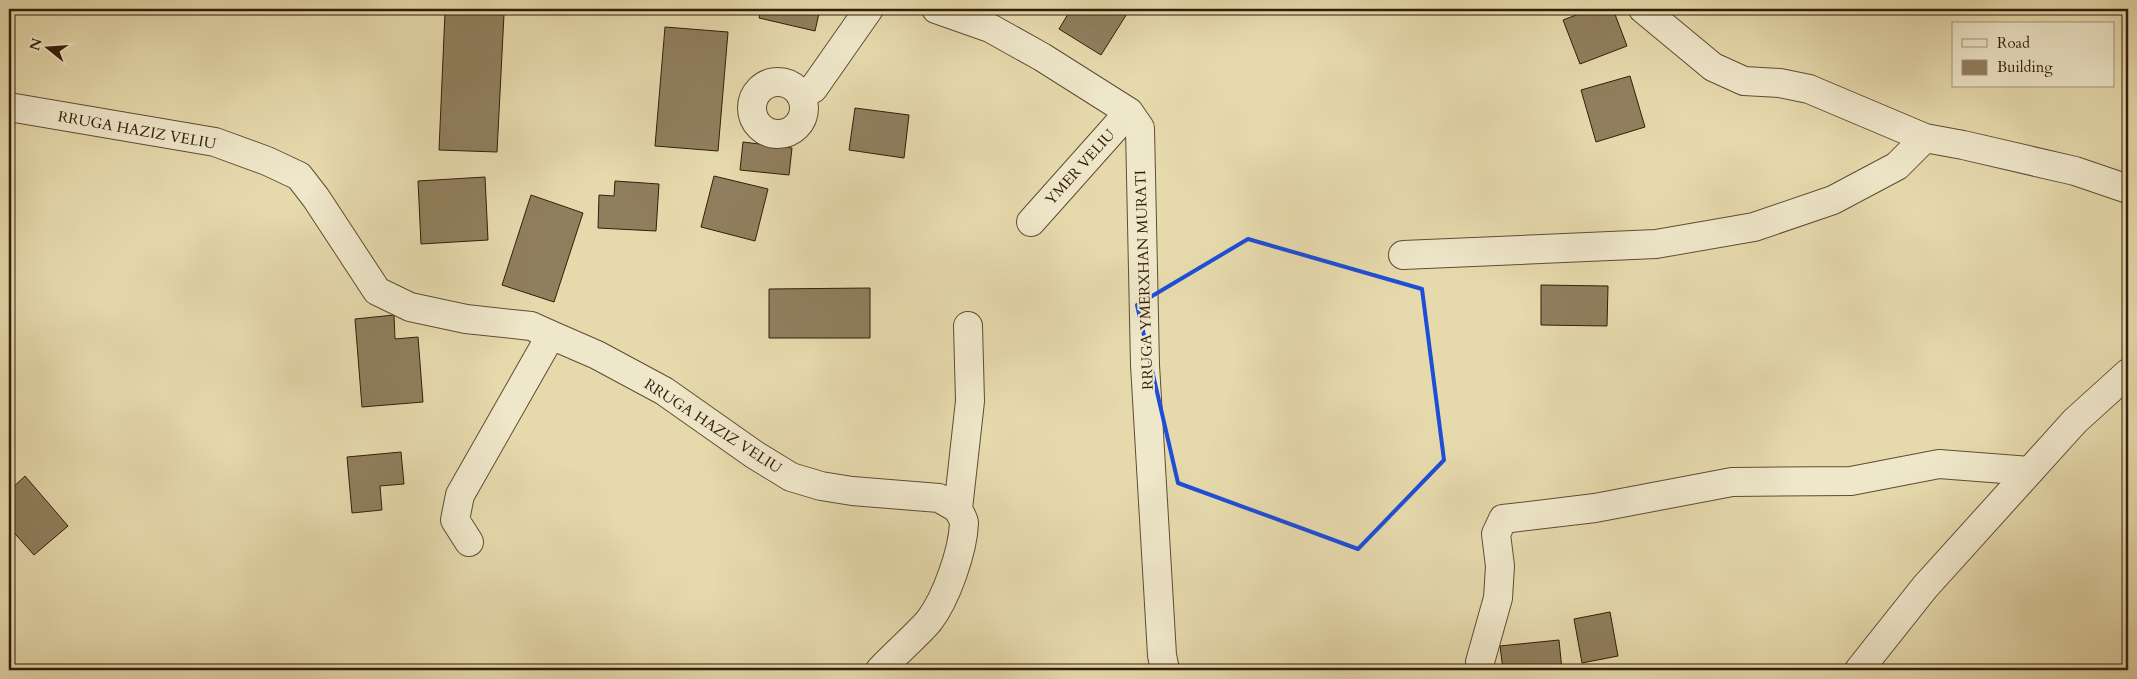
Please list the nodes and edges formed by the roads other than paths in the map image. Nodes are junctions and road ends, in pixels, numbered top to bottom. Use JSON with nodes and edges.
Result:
{"nodes":[{"id":1,"x":869,"y":9,"type":"edge"},
{"id":2,"x":936,"y":9,"type":"edge"},
{"id":3,"x":1643,"y":9,"type":"edge"},
{"id":4,"x":800,"y":93,"type":"dead end"},
{"id":5,"x":9,"y":107,"type":"edge"},
{"id":6,"x":1129,"y":112,"type":"junction"},
{"id":7,"x":1925,"y":138,"type":"junction"},
{"id":8,"x":2128,"y":189,"type":"edge"},
{"id":9,"x":1031,"y":222,"type":"dead end"},
{"id":10,"x":1403,"y":255,"type":"dead end"},
{"id":11,"x":968,"y":326,"type":"dead end"},
{"id":12,"x":551,"y":335,"type":"junction"},
{"id":13,"x":2128,"y":372,"type":"edge"},
{"id":14,"x":2030,"y":471,"type":"junction"},
{"id":15,"x":958,"y":509,"type":"junction"},
{"id":16,"x":469,"y":542,"type":"dead end"},
{"id":17,"x":880,"y":670,"type":"edge"},
{"id":18,"x":1165,"y":670,"type":"edge"},
{"id":19,"x":1480,"y":670,"type":"edge"},
{"id":20,"x":1859,"y":670,"type":"edge"}],
"edges":[{"from":1,"to":4,"type":"street"},
{"from":2,"to":6,"type":"street"},
{"from":3,"to":7,"type":"street"},
{"from":5,"to":12,"type":"street","name":"RRUGA HAZIZ VELIU"},
{"from":6,"to":9,"type":"street","name":"YMER VELIU"},
{"from":6,"to":18,"type":"street","name":"RRUGA YMERXHAN MURATI"},
{"from":7,"to":8,"type":"street"},
{"from":7,"to":10,"type":"street"},
{"from":11,"to":15,"type":"street"},
{"from":12,"to":15,"type":"street","name":"RRUGA HAZIZ VELIU"},
{"from":12,"to":16,"type":"street"},
{"from":13,"to":14,"type":"street"},
{"from":14,"to":19,"type":"street"},
{"from":14,"to":20,"type":"street"},
{"from":15,"to":17,"type":"street"}]}
